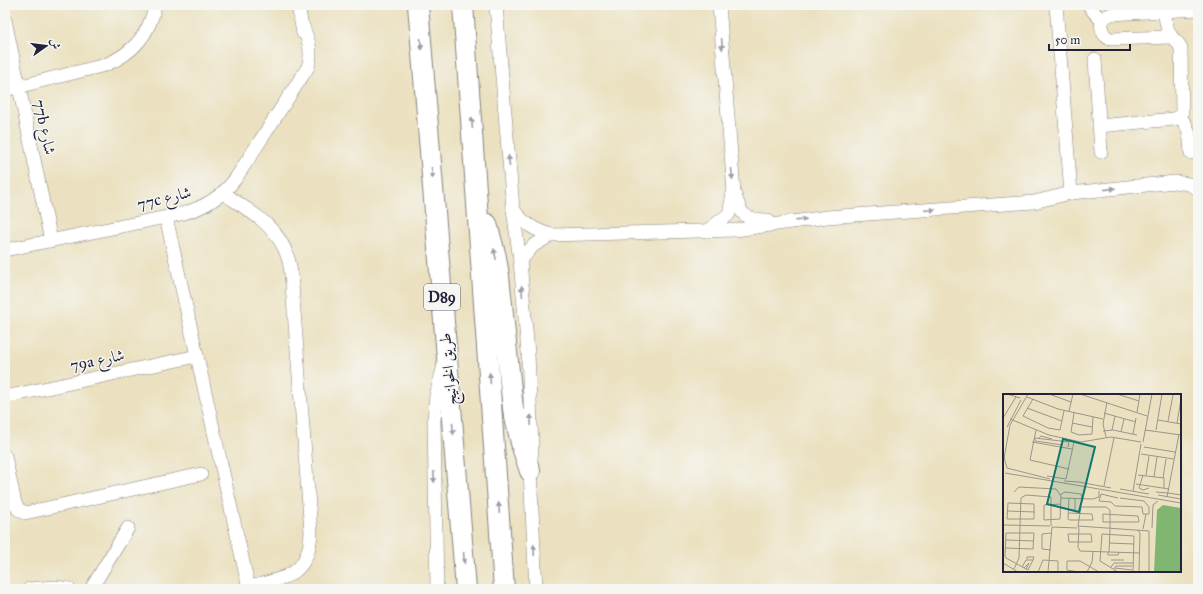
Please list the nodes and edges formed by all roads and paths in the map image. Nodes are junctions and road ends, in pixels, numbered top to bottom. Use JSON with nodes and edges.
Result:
{"nodes":[{"id":1,"x":156,"y":5,"type":"edge"},
{"id":2,"x":298,"y":5,"type":"edge"},
{"id":3,"x":418,"y":5,"type":"edge"},
{"id":4,"x":463,"y":5,"type":"edge"},
{"id":5,"x":496,"y":5,"type":"edge"},
{"id":6,"x":719,"y":5,"type":"edge"},
{"id":7,"x":1056,"y":5,"type":"edge"},
{"id":8,"x":1089,"y":5,"type":"edge"},
{"id":9,"x":1164,"y":8,"type":"edge"},
{"id":10,"x":1198,"y":9,"type":"edge"},
{"id":11,"x":5,"y":20,"type":"edge"},
{"id":12,"x":1102,"y":21,"type":"junction"},
{"id":13,"x":1171,"y":37,"type":"junction"},
{"id":14,"x":1095,"y":59,"type":"dead end"},
{"id":15,"x":20,"y":87,"type":"junction"},
{"id":16,"x":5,"y":90,"type":"edge"},
{"id":17,"x":1180,"y":117,"type":"junction"},
{"id":18,"x":1099,"y":126,"type":"junction"},
{"id":19,"x":1101,"y":152,"type":"dead end"},
{"id":20,"x":1191,"y":153,"type":"dead end"},
{"id":21,"x":1198,"y":189,"type":"edge"},
{"id":22,"x":734,"y":192,"type":"junction"},
{"id":23,"x":223,"y":193,"type":"junction"},
{"id":24,"x":1071,"y":193,"type":"junction"},
{"id":25,"x":477,"y":200,"type":"junction"},
{"id":26,"x":513,"y":209,"type":"junction"},
{"id":27,"x":166,"y":217,"type":"junction"},
{"id":28,"x":780,"y":223,"type":"junction"},
{"id":29,"x":707,"y":231,"type":"junction"},
{"id":30,"x":551,"y":235,"type":"junction"},
{"id":31,"x":51,"y":241,"type":"junction"},
{"id":32,"x":5,"y":250,"type":"edge"},
{"id":33,"x":520,"y":261,"type":"junction"},
{"id":34,"x":197,"y":356,"type":"junction"},
{"id":35,"x":447,"y":356,"type":"junction"},
{"id":36,"x":5,"y":397,"type":"edge"},
{"id":37,"x":5,"y":456,"type":"edge"},
{"id":38,"x":530,"y":472,"type":"junction"},
{"id":39,"x":201,"y":474,"type":"dead end"},
{"id":40,"x":128,"y":528,"type":"dead end"},
{"id":41,"x":249,"y":588,"type":"edge"},
{"id":42,"x":31,"y":589,"type":"edge"},
{"id":43,"x":69,"y":589,"type":"edge"},
{"id":44,"x":91,"y":589,"type":"edge"},
{"id":45,"x":436,"y":589,"type":"edge"},
{"id":46,"x":466,"y":589,"type":"edge"},
{"id":47,"x":504,"y":589,"type":"edge"},
{"id":48,"x":536,"y":589,"type":"edge"}],
"edges":[{"from":1,"to":15,"type":"street"},
{"from":2,"to":23,"type":"street","name":"77c شارع"},
{"from":3,"to":35,"type":"highway","name":"طريق الخوانيج","number":"D89","one_way":true},
{"from":25,"to":4,"type":"highway","number":"D89","one_way":true},
{"from":26,"to":5,"type":"street","one_way":true},
{"from":6,"to":22,"type":"street","one_way":true},
{"from":7,"to":24,"type":"street"},
{"from":8,"to":12,"type":"street"},
{"from":9,"to":10,"type":"street"},
{"from":9,"to":12,"type":"street"},
{"from":9,"to":13,"type":"street"},
{"from":11,"to":15,"type":"street","name":"77b شارع"},
{"from":12,"to":13,"type":"street"},
{"from":13,"to":17,"type":"street"},
{"from":14,"to":18,"type":"street"},
{"from":15,"to":16,"type":"street"},
{"from":15,"to":31,"type":"street","name":"77b شارع"},
{"from":17,"to":18,"type":"street"},
{"from":17,"to":20,"type":"street"},
{"from":18,"to":19,"type":"street"},
{"from":24,"to":21,"type":"street","one_way":true},
{"from":22,"to":28,"type":"street"},
{"from":22,"to":29,"type":"street"},
{"from":23,"to":27,"type":"street","name":"77c شارع"},
{"from":23,"to":41,"type":"street"},
{"from":28,"to":24,"type":"street","one_way":true},
{"from":38,"to":25,"type":"highway","one_way":true},
{"from":47,"to":25,"type":"highway","number":"D89","one_way":true},
{"from":26,"to":30,"type":"street"},
{"from":26,"to":33,"type":"street"},
{"from":27,"to":31,"type":"street","name":"77c شارع"},
{"from":27,"to":34,"type":"street"},
{"from":28,"to":29,"type":"street"},
{"from":29,"to":30,"type":"street"},
{"from":30,"to":33,"type":"street"},
{"from":31,"to":32,"type":"street","name":"77c شارع"},
{"from":38,"to":33,"type":"street","one_way":true},
{"from":34,"to":36,"type":"street","name":"79a شارع"},
{"from":34,"to":41,"type":"street"},
{"from":35,"to":45,"type":"street","one_way":true},
{"from":35,"to":46,"type":"highway","name":"طريق الخوانيج","number":"D89","one_way":true},
{"from":37,"to":39,"type":"street"},
{"from":48,"to":38,"type":"street","one_way":true},
{"from":40,"to":44,"type":"street"},
{"from":42,"to":43,"type":"street"}]}
